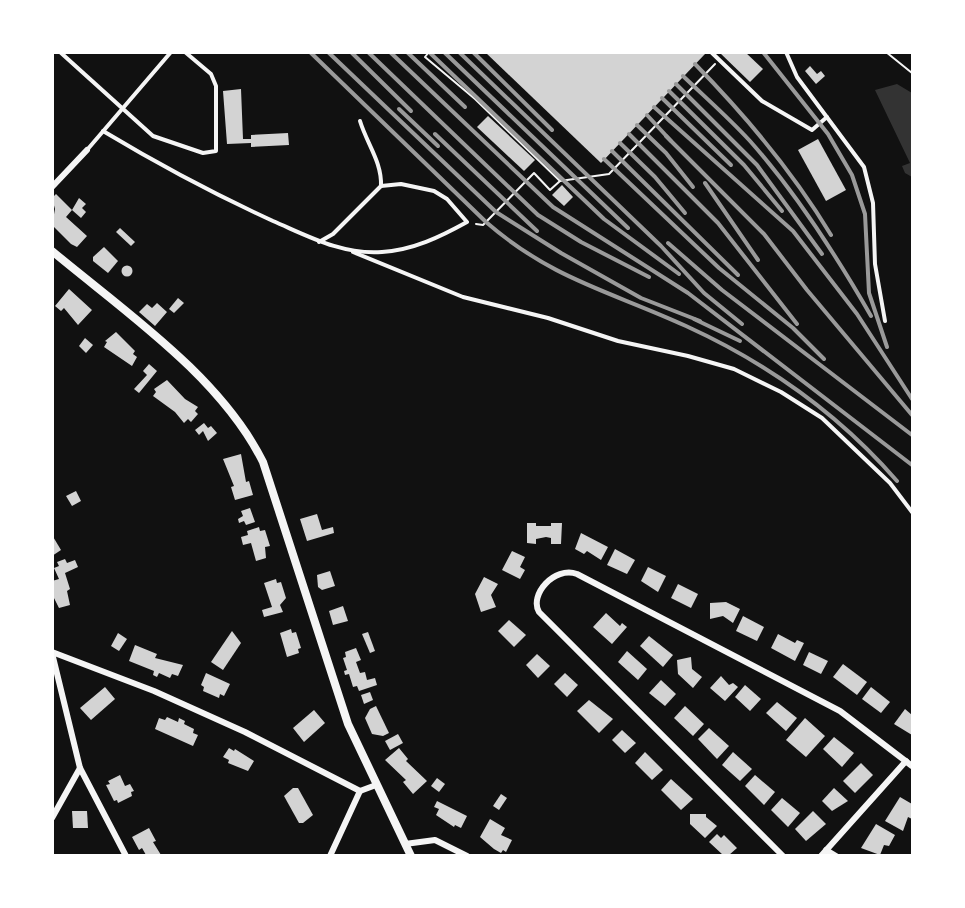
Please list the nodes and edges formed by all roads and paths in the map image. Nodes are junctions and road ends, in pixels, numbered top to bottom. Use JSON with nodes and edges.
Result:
{"nodes":[{"id":1,"x":60,"y":52,"type":"edge"},
{"id":2,"x":171,"y":52,"type":"edge"},
{"id":3,"x":185,"y":52,"type":"edge"},
{"id":4,"x":429,"y":52,"type":"edge"},
{"id":5,"x":711,"y":52,"type":"edge"},
{"id":6,"x":786,"y":52,"type":"edge"},
{"id":7,"x":886,"y":52,"type":"edge"},
{"id":8,"x":718,"y":60,"type":"junction"},
{"id":9,"x":912,"y":73,"type":"edge"},
{"id":10,"x":123,"y":108,"type":"junction"},
{"id":11,"x":827,"y":117,"type":"junction"},
{"id":12,"x":360,"y":121,"type":"dead end"},
{"id":13,"x":103,"y":131,"type":"junction"},
{"id":14,"x":87,"y":150,"type":"joint"},
{"id":15,"x":560,"y":182,"type":"junction"},
{"id":16,"x":381,"y":186,"type":"junction"},
{"id":17,"x":52,"y":187,"type":"edge"},
{"id":18,"x":467,"y":222,"type":"junction"},
{"id":19,"x":318,"y":242,"type":"junction"},
{"id":20,"x":52,"y":251,"type":"edge"},
{"id":21,"x":353,"y":252,"type":"junction"},
{"id":22,"x":885,"y":321,"type":"dead end"},
{"id":23,"x":912,"y":512,"type":"edge"},
{"id":24,"x":52,"y":652,"type":"edge"},
{"id":25,"x":906,"y":761,"type":"junction"},
{"id":26,"x":912,"y":766,"type":"edge"},
{"id":27,"x":80,"y":768,"type":"junction"},
{"id":28,"x":376,"y":785,"type":"junction"},
{"id":29,"x":360,"y":791,"type":"junction"},
{"id":30,"x":52,"y":818,"type":"edge"},
{"id":31,"x":405,"y":844,"type":"junction"},
{"id":32,"x":823,"y":853,"type":"edge"},
{"id":33,"x":126,"y":855,"type":"edge"},
{"id":34,"x":330,"y":855,"type":"edge"},
{"id":35,"x":411,"y":855,"type":"edge"},
{"id":36,"x":466,"y":855,"type":"edge"},
{"id":37,"x":783,"y":855,"type":"edge"},
{"id":38,"x":836,"y":855,"type":"edge"}],
"edges":[{"from":1,"to":10,"type":"lane"},
{"from":2,"to":10,"type":"lane"},
{"from":3,"to":10,"type":"lane"},
{"from":4,"to":15,"type":"path"},
{"from":5,"to":8,"type":"lane"},
{"from":6,"to":11,"type":"lane"},
{"from":7,"to":9,"type":"path"},
{"from":8,"to":11,"type":"lane"},
{"from":8,"to":15,"type":"path"},
{"from":10,"to":13,"type":"lane"},
{"from":11,"to":22,"type":"lane"},
{"from":12,"to":16,"type":"lane"},
{"from":13,"to":14,"type":"lane"},
{"from":13,"to":19,"type":"lane"},
{"from":14,"to":17,"type":"street"},
{"from":15,"to":18,"type":"path"},
{"from":16,"to":18,"type":"lane"},
{"from":16,"to":19,"type":"lane"},
{"from":18,"to":21,"type":"lane"},
{"from":19,"to":21,"type":"lane"},
{"from":20,"to":28,"type":"street"},
{"from":21,"to":23,"type":"lane"},
{"from":24,"to":27,"type":"street"},
{"from":24,"to":29,"type":"street"},
{"from":25,"to":26,"type":"street"},
{"from":25,"to":32,"type":"street"},
{"from":25,"to":37,"type":"street"},
{"from":27,"to":30,"type":"street"},
{"from":27,"to":33,"type":"street"},
{"from":28,"to":29,"type":"street"},
{"from":28,"to":31,"type":"street"},
{"from":29,"to":34,"type":"street"},
{"from":31,"to":35,"type":"street"},
{"from":31,"to":36,"type":"street"},
{"from":32,"to":38,"type":"street"}]}
